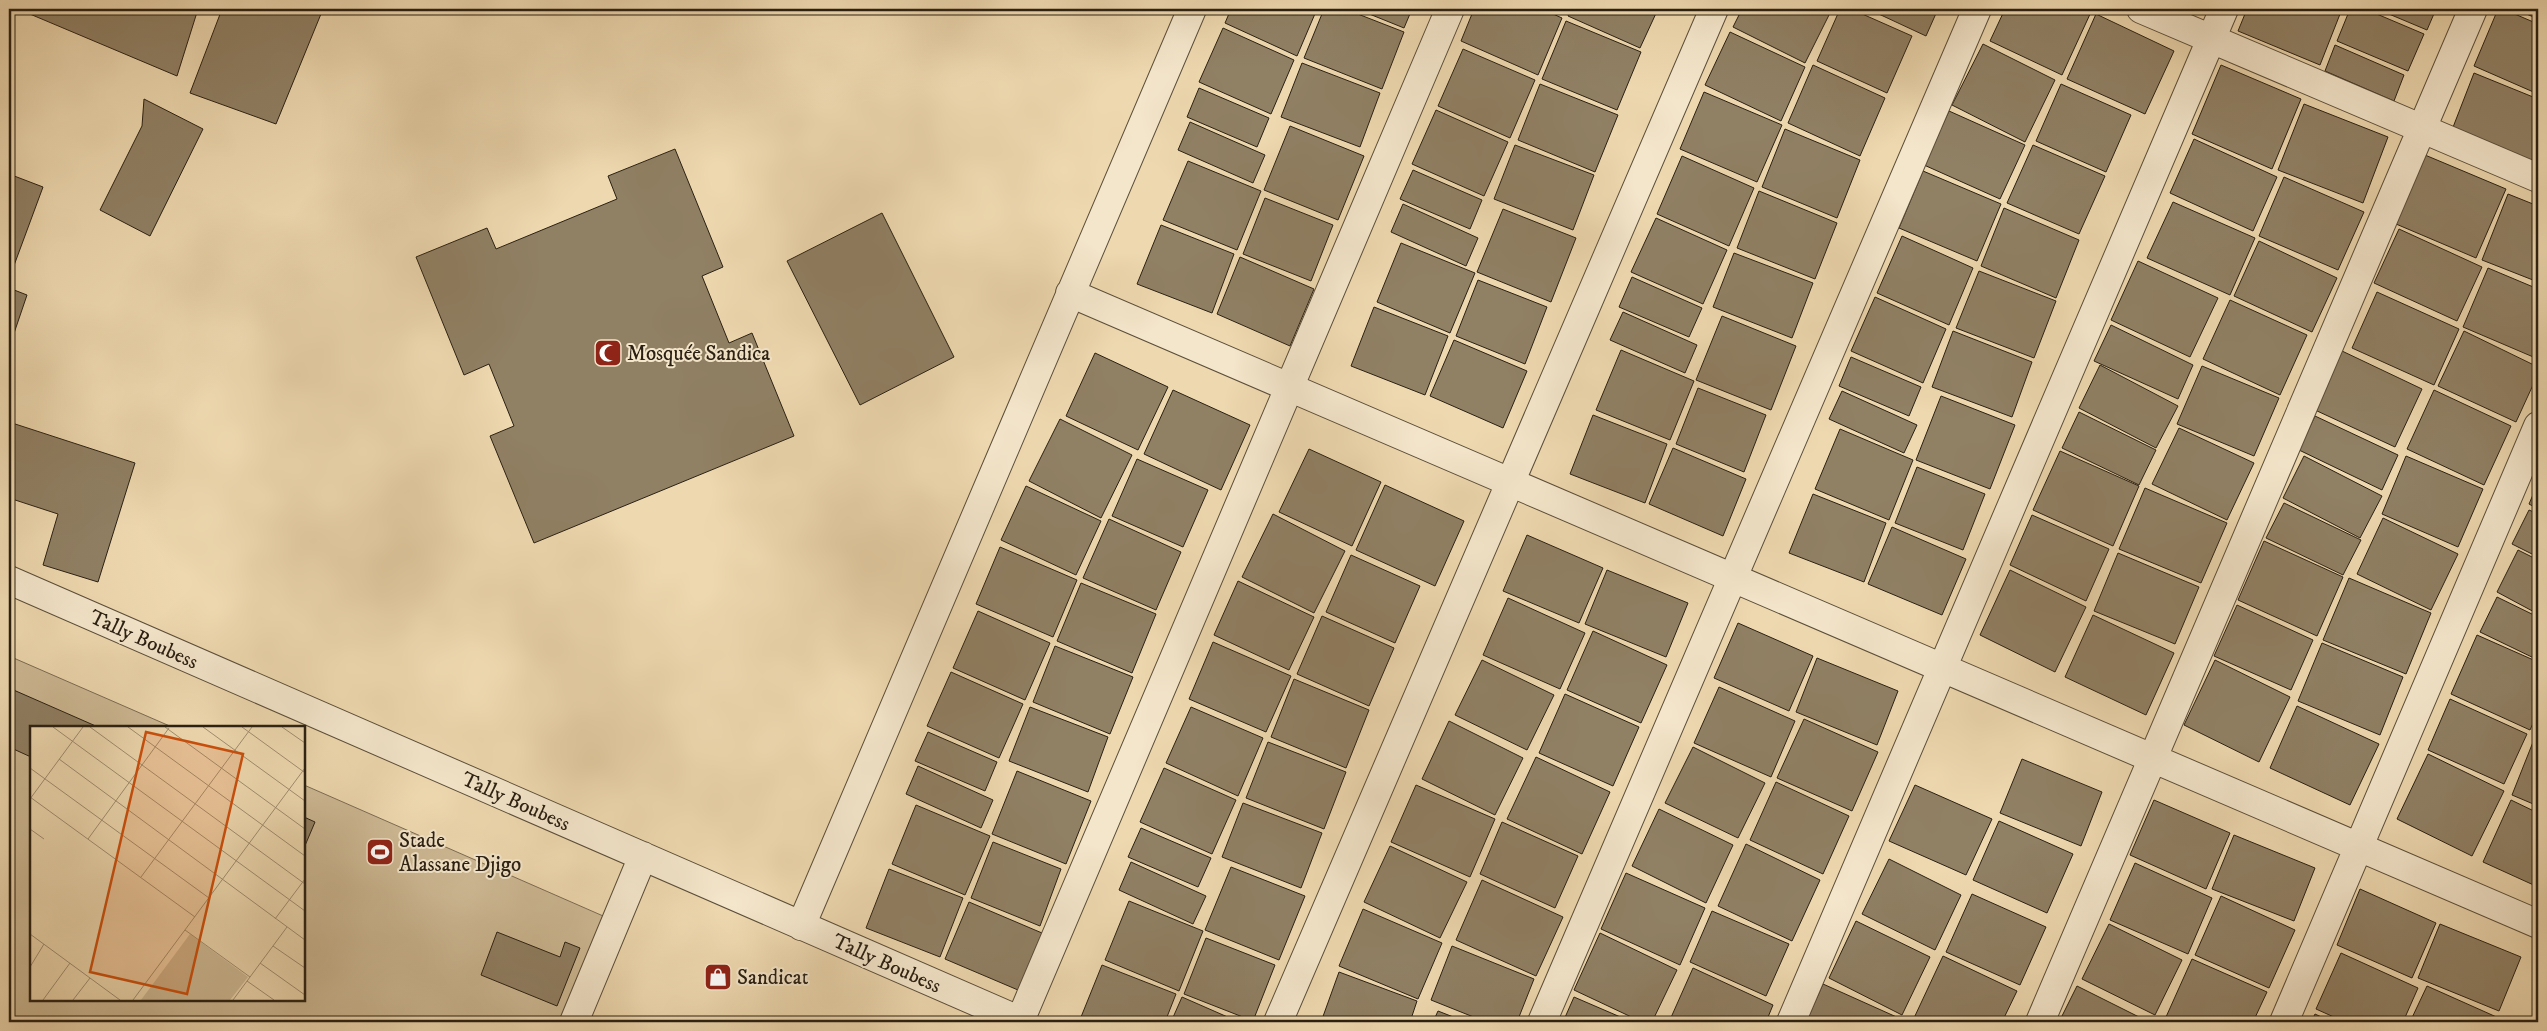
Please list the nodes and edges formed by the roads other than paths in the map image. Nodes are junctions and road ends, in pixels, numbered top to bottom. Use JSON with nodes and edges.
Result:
{"nodes":[{"id":1,"x":1192,"y":9,"type":"edge"},
{"id":2,"x":1450,"y":9,"type":"edge"},
{"id":3,"x":1714,"y":9,"type":"edge"},
{"id":4,"x":1976,"y":9,"type":"edge"},
{"id":5,"x":2141,"y":9,"type":"edge"},
{"id":6,"x":2224,"y":9,"type":"edge"},
{"id":7,"x":2473,"y":9,"type":"edge"},
{"id":8,"x":2211,"y":39,"type":"junction"},
{"id":9,"x":2422,"y":128,"type":"junction"},
{"id":10,"x":2538,"y":178,"type":"edge"},
{"id":11,"x":1070,"y":293,"type":"junction"},
{"id":12,"x":1289,"y":387,"type":"junction"},
{"id":13,"x":2538,"y":426,"type":"edge"},
{"id":14,"x":1511,"y":482,"type":"junction"},
{"id":15,"x":1732,"y":577,"type":"junction"},
{"id":16,"x":9,"y":580,"type":"edge"},
{"id":17,"x":1942,"y":668,"type":"junction"},
{"id":18,"x":2152,"y":758,"type":"junction"},
{"id":19,"x":2358,"y":847,"type":"junction"},
{"id":20,"x":643,"y":856,"type":"junction"},
{"id":21,"x":2538,"y":924,"type":"edge"},
{"id":22,"x":801,"y":926,"type":"junction"},
{"id":23,"x":574,"y":1022,"type":"edge"},
{"id":24,"x":1021,"y":1022,"type":"edge"},
{"id":25,"x":1278,"y":1022,"type":"edge"},
{"id":26,"x":1542,"y":1022,"type":"edge"},
{"id":27,"x":1791,"y":1022,"type":"edge"},
{"id":28,"x":2040,"y":1022,"type":"edge"},
{"id":29,"x":2284,"y":1022,"type":"edge"}],
"edges":[{"from":1,"to":11,"type":"street"},
{"from":2,"to":12,"type":"street"},
{"from":3,"to":14,"type":"street"},
{"from":4,"to":15,"type":"street"},
{"from":5,"to":8,"type":"street"},
{"from":6,"to":8,"type":"street"},
{"from":7,"to":9,"type":"street"},
{"from":8,"to":9,"type":"street"},
{"from":8,"to":17,"type":"street"},
{"from":9,"to":10,"type":"street"},
{"from":9,"to":18,"type":"street"},
{"from":11,"to":12,"type":"street"},
{"from":11,"to":22,"type":"street"},
{"from":12,"to":14,"type":"street"},
{"from":12,"to":24,"type":"street"},
{"from":13,"to":19,"type":"street"},
{"from":14,"to":15,"type":"street"},
{"from":14,"to":25,"type":"street"},
{"from":15,"to":17,"type":"street"},
{"from":15,"to":26,"type":"street"},
{"from":16,"to":20,"type":"street","name":"Tally Boubess"},
{"from":17,"to":18,"type":"street"},
{"from":17,"to":27,"type":"street"},
{"from":18,"to":19,"type":"street"},
{"from":18,"to":28,"type":"street"},
{"from":19,"to":21,"type":"street"},
{"from":19,"to":29,"type":"street"},
{"from":20,"to":22,"type":"street","name":"Tally Boubess"},
{"from":20,"to":23,"type":"street"},
{"from":22,"to":24,"type":"street","name":"Tally Boubess"}]}
